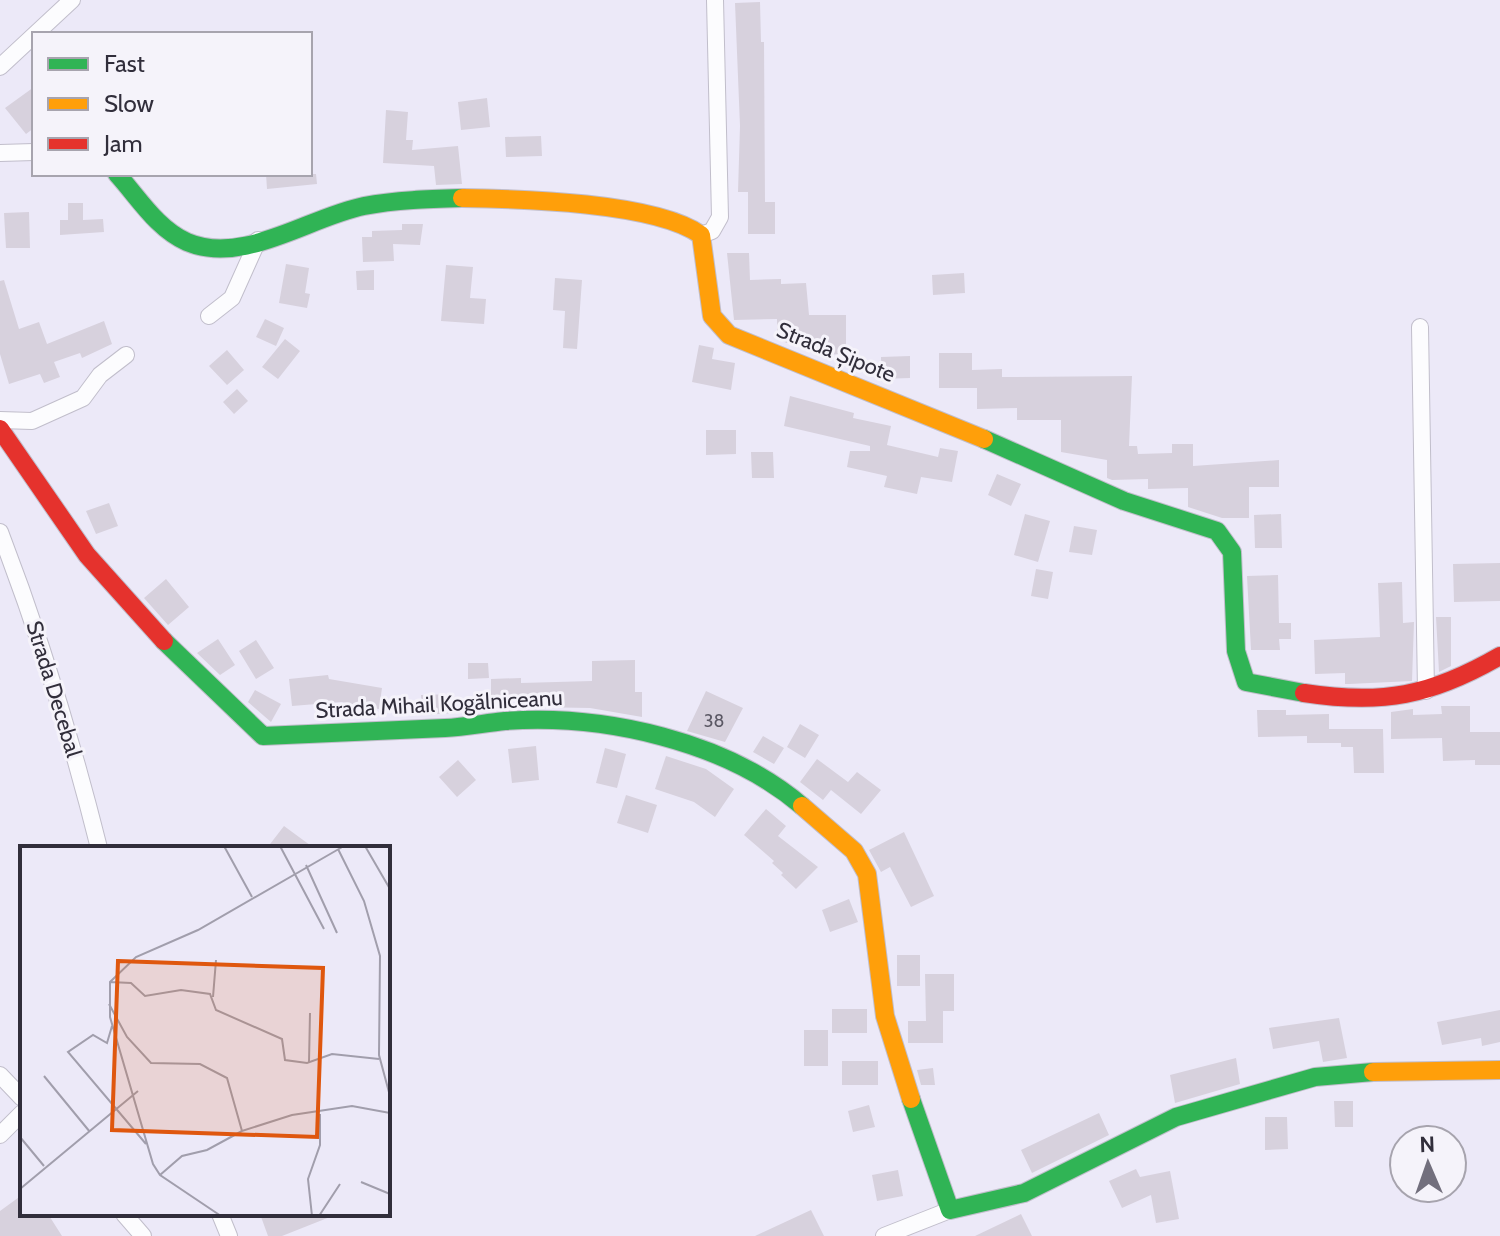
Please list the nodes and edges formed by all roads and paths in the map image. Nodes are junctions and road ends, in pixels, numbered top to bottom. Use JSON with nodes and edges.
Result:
{"nodes":[{"id":1,"x":72,"y":0,"type":"edge"},
{"id":2,"x":715,"y":0,"type":"edge"},
{"id":3,"x":38,"y":32,"type":"edge"},
{"id":4,"x":32,"y":37,"type":"edge"},
{"id":5,"x":0,"y":67,"type":"edge"},
{"id":6,"x":32,"y":152,"type":"edge"},
{"id":7,"x":0,"y":153,"type":"edge"},
{"id":8,"x":119,"y":176,"type":"edge"},
{"id":9,"x":701,"y":235,"type":"junction"},
{"id":10,"x":258,"y":240,"type":"junction"},
{"id":11,"x":209,"y":316,"type":"dead end"},
{"id":12,"x":1420,"y":327,"type":"dead end"},
{"id":13,"x":126,"y":355,"type":"dead end"},
{"id":14,"x":0,"y":420,"type":"edge"},
{"id":15,"x":0,"y":429,"type":"edge"},
{"id":16,"x":0,"y":532,"type":"edge"},
{"id":17,"x":1500,"y":656,"type":"edge"},
{"id":18,"x":1426,"y":691,"type":"junction"},
{"id":19,"x":98,"y":846,"type":"edge"},
{"id":20,"x":1500,"y":1070,"type":"edge"},
{"id":21,"x":0,"y":1075,"type":"edge"},
{"id":22,"x":20,"y":1096,"type":"edge"},
{"id":23,"x":20,"y":1115,"type":"edge"},
{"id":24,"x":0,"y":1135,"type":"edge"},
{"id":25,"x":950,"y":1210,"type":"junction"},
{"id":26,"x":126,"y":1216,"type":"edge"},
{"id":27,"x":221,"y":1216,"type":"edge"},
{"id":28,"x":143,"y":1236,"type":"edge"},
{"id":29,"x":229,"y":1236,"type":"edge"},
{"id":30,"x":884,"y":1236,"type":"edge"}],
"edges":[{"from":1,"to":3,"type":"street"},
{"from":2,"to":9,"type":"street"},
{"from":4,"to":5,"type":"street"},
{"from":6,"to":7,"type":"street"},
{"from":8,"to":10,"type":"street"},
{"from":9,"to":10,"type":"street"},
{"from":9,"to":18,"type":"street","name":"Strada Șipote"},
{"from":10,"to":11,"type":"street"},
{"from":12,"to":18,"type":"street"},
{"from":13,"to":14,"type":"street"},
{"from":15,"to":25,"type":"street","name":"Strada Mihail Kogălniceanu"},
{"from":16,"to":19,"type":"street","name":"Strada Decebal"},
{"from":17,"to":18,"type":"street","name":"Strada Șipote"},
{"from":20,"to":25,"type":"street"},
{"from":21,"to":22,"type":"street"},
{"from":23,"to":24,"type":"street"},
{"from":25,"to":30,"type":"street"},
{"from":26,"to":28,"type":"street"},
{"from":27,"to":29,"type":"street"}]}
